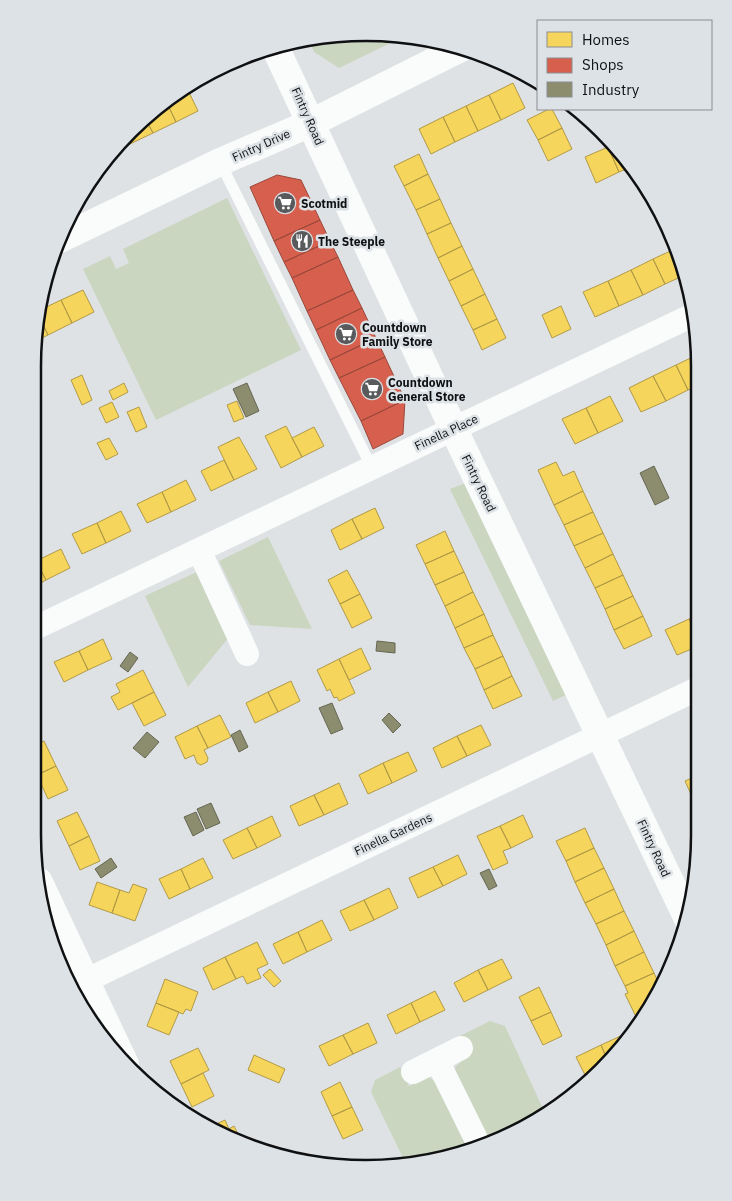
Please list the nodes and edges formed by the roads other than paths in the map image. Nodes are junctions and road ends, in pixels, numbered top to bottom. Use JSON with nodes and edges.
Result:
{"nodes":[{"id":1,"x":279,"y":53,"type":"edge"},
{"id":2,"x":452,"y":53,"type":"edge"},
{"id":3,"x":311,"y":122,"type":"junction"},
{"id":4,"x":220,"y":162,"type":"junction"},
{"id":5,"x":69,"y":234,"type":"edge"},
{"id":6,"x":687,"y":318,"type":"edge"},
{"id":7,"x":453,"y":428,"type":"junction"},
{"id":8,"x":372,"y":468,"type":"junction"},
{"id":9,"x":199,"y":550,"type":"junction"},
{"id":10,"x":41,"y":626,"type":"edge"},
{"id":11,"x":247,"y":654,"type":"dead end"},
{"id":12,"x":691,"y":692,"type":"edge"},
{"id":13,"x":600,"y":736,"type":"junction"},
{"id":14,"x":46,"y":894,"type":"edge"},
{"id":15,"x":683,"y":908,"type":"edge"},
{"id":16,"x":87,"y":980,"type":"junction"},
{"id":17,"x":117,"y":1044,"type":"edge"},
{"id":18,"x":461,"y":1048,"type":"dead end"},
{"id":19,"x":437,"y":1060,"type":"junction"},
{"id":20,"x":414,"y":1072,"type":"dead end"},
{"id":21,"x":477,"y":1140,"type":"edge"}],
"edges":[{"from":1,"to":3,"type":"street","name":"Fintry Road"},
{"from":2,"to":3,"type":"street","name":"Fintry Drive"},
{"from":3,"to":4,"type":"street","name":"Fintry Drive"},
{"from":3,"to":7,"type":"street","name":"Fintry Road"},
{"from":4,"to":5,"type":"street","name":"Fintry Drive"},
{"from":4,"to":8,"type":"lane"},
{"from":6,"to":7,"type":"street","name":"Finella Place"},
{"from":7,"to":8,"type":"street","name":"Finella Place"},
{"from":7,"to":13,"type":"street","name":"Fintry Road"},
{"from":8,"to":9,"type":"street","name":"Finella Place"},
{"from":9,"to":10,"type":"street","name":"Finella Place"},
{"from":9,"to":11,"type":"street"},
{"from":12,"to":13,"type":"street","name":"Finella Gardens"},
{"from":13,"to":15,"type":"street","name":"Fintry Road"},
{"from":13,"to":16,"type":"street","name":"Finella Gardens"},
{"from":14,"to":16,"type":"street"},
{"from":16,"to":17,"type":"street"},
{"from":18,"to":19,"type":"street"},
{"from":19,"to":20,"type":"street"},
{"from":19,"to":21,"type":"street"}]}
